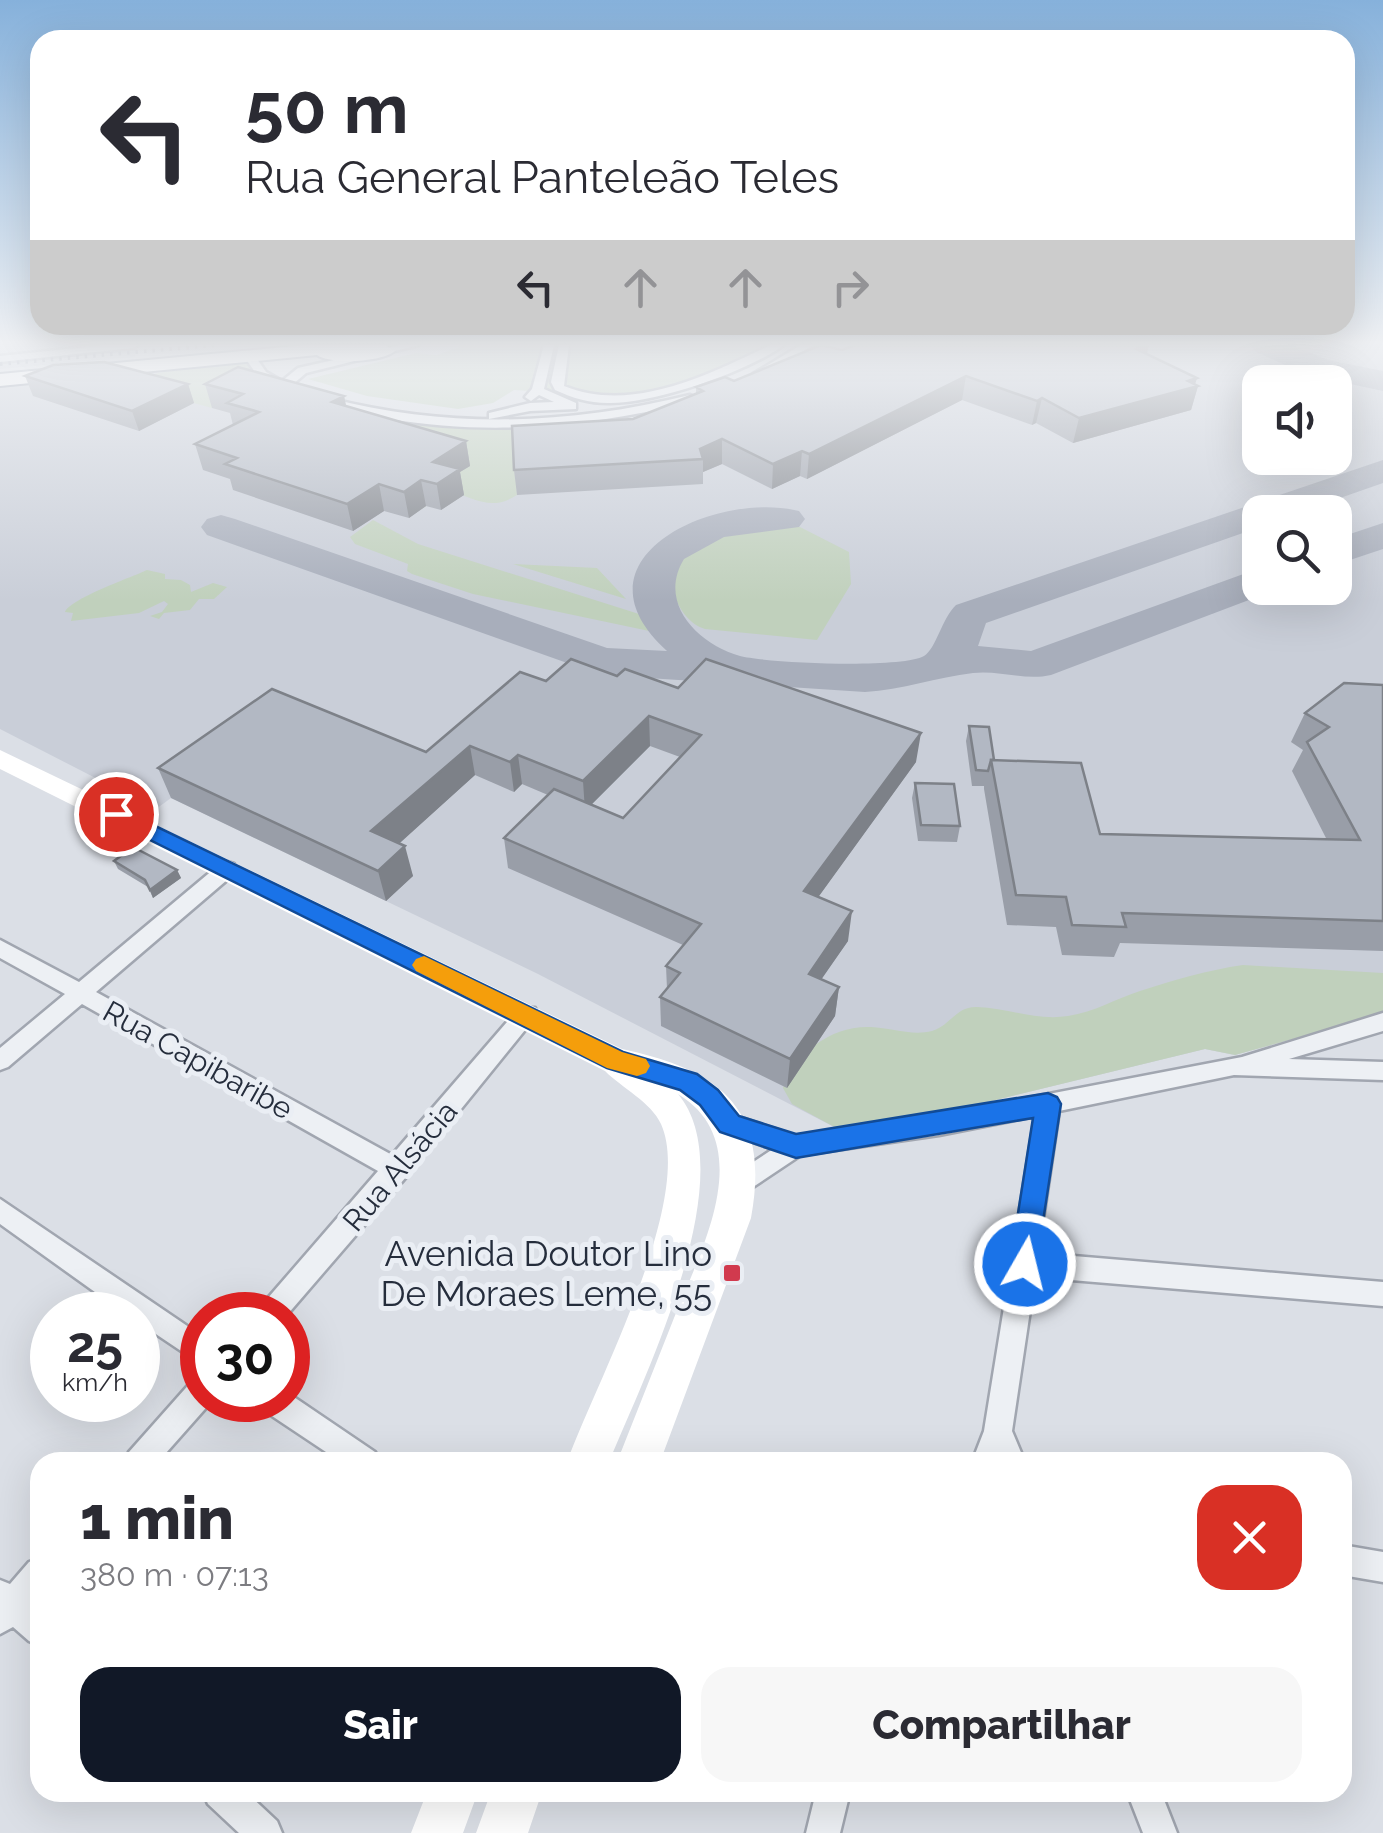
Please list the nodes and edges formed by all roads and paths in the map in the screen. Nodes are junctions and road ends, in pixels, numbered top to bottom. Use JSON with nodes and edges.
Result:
{"nodes":[{"id":1,"x":0,"y":758,"type":"edge"},
{"id":2,"x":227,"y":869,"type":"junction"},
{"id":3,"x":0,"y":948,"type":"edge"},
{"id":4,"x":80,"y":994,"type":"junction"},
{"id":5,"x":527,"y":1014,"type":"junction"},
{"id":6,"x":1383,"y":1022,"type":"edge"},
{"id":7,"x":0,"y":1061,"type":"edge"},
{"id":8,"x":616,"y":1061,"type":"junction"},
{"id":9,"x":1234,"y":1066,"type":"junction"},
{"id":10,"x":1383,"y":1070,"type":"edge"},
{"id":11,"x":1048,"y":1104,"type":"junction"},
{"id":12,"x":677,"y":1118,"type":"junction"},
{"id":13,"x":730,"y":1124,"type":"junction"},
{"id":14,"x":796,"y":1146,"type":"junction"},
{"id":15,"x":686,"y":1166,"type":"junction"},
{"id":16,"x":398,"y":1170,"type":"junction"},
{"id":17,"x":741,"y":1184,"type":"junction"},
{"id":18,"x":0,"y":1210,"type":"edge"},
{"id":19,"x":1025,"y":1264,"type":"junction"},
{"id":20,"x":290,"y":1292,"type":"edge"},
{"id":21,"x":1383,"y":1294,"type":"edge"},
{"id":22,"x":180,"y":1337,"type":"edge"},
{"id":23,"x":180,"y":1416,"type":"edge"},
{"id":24,"x":305,"y":1422,"type":"edge"},
{"id":25,"x":998,"y":1431,"type":"junction"},
{"id":26,"x":148,"y":1452,"type":"edge"},
{"id":27,"x":349,"y":1452,"type":"edge"},
{"id":28,"x":592,"y":1452,"type":"edge"},
{"id":29,"x":643,"y":1452,"type":"edge"},
{"id":30,"x":990,"y":1452,"type":"edge"},
{"id":31,"x":1007,"y":1452,"type":"edge"},
{"id":32,"x":1352,"y":1561,"type":"edge"},
{"id":33,"x":1383,"y":1566,"type":"edge"},
{"id":34,"x":30,"y":1582,"type":"edge"},
{"id":35,"x":4,"y":1606,"type":"edge"},
{"id":36,"x":30,"y":1623,"type":"edge"},
{"id":37,"x":231,"y":1802,"type":"edge"},
{"id":38,"x":450,"y":1802,"type":"edge"},
{"id":39,"x":513,"y":1802,"type":"edge"},
{"id":40,"x":831,"y":1802,"type":"edge"},
{"id":41,"x":1148,"y":1802,"type":"edge"},
{"id":42,"x":265,"y":1833,"type":"edge"},
{"id":43,"x":436,"y":1833,"type":"edge"},
{"id":44,"x":502,"y":1833,"type":"edge"},
{"id":45,"x":824,"y":1833,"type":"edge"},
{"id":46,"x":1160,"y":1833,"type":"edge"}],
"edges":[{"from":1,"to":2,"type":"main road"},
{"from":2,"to":4,"type":"street"},
{"from":2,"to":5,"type":"main road"},
{"from":3,"to":4,"type":"street","name":"Rua Capibaribe"},
{"from":4,"to":7,"type":"street"},
{"from":4,"to":16,"type":"street","name":"Rua Capibaribe"},
{"from":5,"to":8,"type":"main road"},
{"from":5,"to":16,"type":"street","name":"Rua Alsácia"},
{"from":6,"to":9,"type":"street"},
{"from":8,"to":12,"type":"main road"},
{"from":8,"to":13,"type":"main road"},
{"from":9,"to":10,"type":"street"},
{"from":9,"to":11,"type":"street"},
{"from":11,"to":14,"type":"street"},
{"from":11,"to":19,"type":"street"},
{"from":12,"to":13,"type":"main road"},
{"from":12,"to":15,"type":"main road"},
{"from":13,"to":14,"type":"street"},
{"from":13,"to":17,"type":"main road"},
{"from":14,"to":17,"type":"street"},
{"from":15,"to":17,"type":"main road"},
{"from":15,"to":28,"type":"main road"},
{"from":16,"to":20,"type":"street","name":"Rua Alsácia"},
{"from":17,"to":29,"type":"main road"},
{"from":18,"to":22,"type":"street"},
{"from":19,"to":21,"type":"street"},
{"from":19,"to":25,"type":"street"},
{"from":23,"to":26,"type":"street"},
{"from":24,"to":27,"type":"street"},
{"from":25,"to":30,"type":"street"},
{"from":25,"to":31,"type":"street"},
{"from":32,"to":33,"type":"street"},
{"from":34,"to":35,"type":"street"},
{"from":35,"to":36,"type":"street"},
{"from":37,"to":42,"type":"street"},
{"from":38,"to":43,"type":"main road"},
{"from":39,"to":44,"type":"main road"},
{"from":40,"to":45,"type":"street"},
{"from":41,"to":46,"type":"street"}]}
